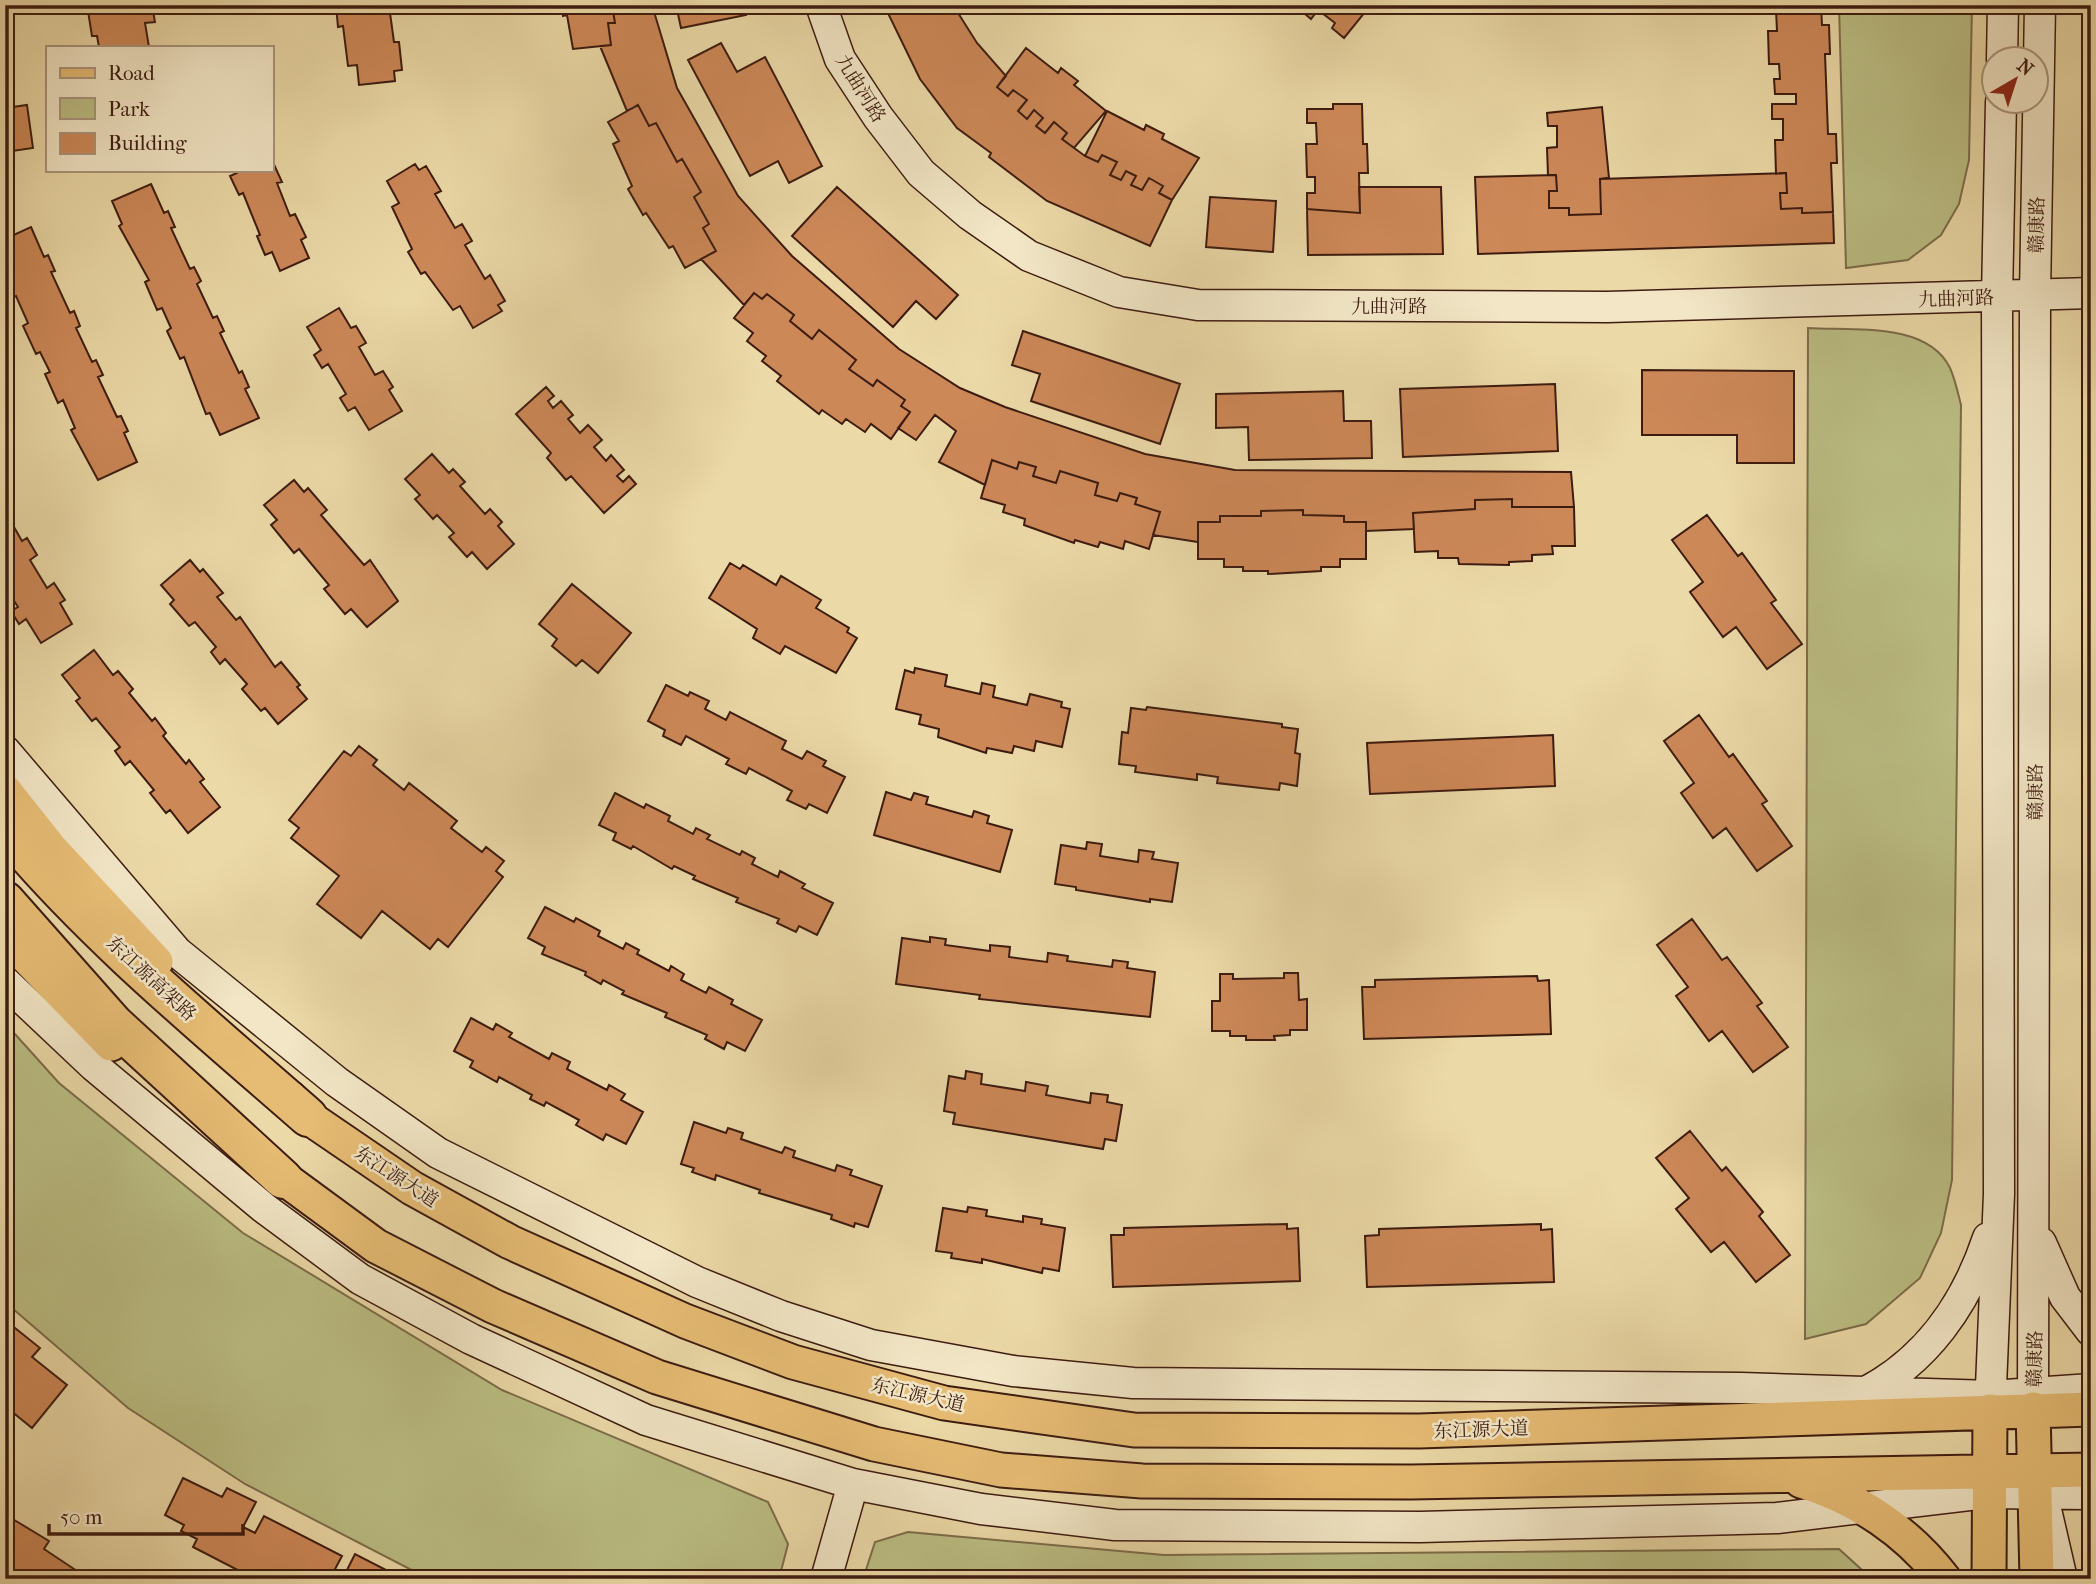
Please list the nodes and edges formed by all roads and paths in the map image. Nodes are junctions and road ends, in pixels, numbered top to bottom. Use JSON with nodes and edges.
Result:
{"nodes":[{"id":1,"x":821,"y":5,"type":"edge"},
{"id":2,"x":2003,"y":5,"type":"edge"},
{"id":3,"x":2040,"y":5,"type":"edge"},
{"id":4,"x":2002,"y":46,"type":"edge"},
{"id":5,"x":2001,"y":116,"type":"edge"},
{"id":6,"x":2091,"y":293,"type":"edge"},
{"id":7,"x":2035,"y":294,"type":"junction"},
{"id":8,"x":1997,"y":297,"type":"junction"},
{"id":9,"x":5,"y":751,"type":"edge"},
{"id":10,"x":5,"y":791,"type":"edge"},
{"id":11,"x":5,"y":829,"type":"edge"},
{"id":12,"x":5,"y":901,"type":"edge"},
{"id":13,"x":5,"y":935,"type":"edge"},
{"id":14,"x":5,"y":982,"type":"edge"},
{"id":15,"x":308,"y":1117,"type":"junction"},
{"id":16,"x":283,"y":1179,"type":"junction"},
{"id":17,"x":1999,"y":1194,"type":"junction"},
{"id":18,"x":2036,"y":1220,"type":"junction"},
{"id":19,"x":2091,"y":1331,"type":"edge"},
{"id":20,"x":2091,"y":1389,"type":"edge"},
{"id":21,"x":1865,"y":1393,"type":"junction"},
{"id":22,"x":2033,"y":1401,"type":"junction"},
{"id":23,"x":1991,"y":1403,"type":"junction"},
{"id":24,"x":2091,"y":1409,"type":"edge"},
{"id":25,"x":1784,"y":1420,"type":"junction"},
{"id":26,"x":2091,"y":1469,"type":"edge"},
{"id":27,"x":1778,"y":1477,"type":"junction"},
{"id":28,"x":2038,"y":1484,"type":"junction"},
{"id":29,"x":853,"y":1485,"type":"junction"},
{"id":30,"x":1989,"y":1485,"type":"junction"},
{"id":31,"x":2091,"y":1494,"type":"edge"},
{"id":32,"x":1860,"y":1506,"type":"junction"},
{"id":33,"x":826,"y":1579,"type":"edge"},
{"id":34,"x":1944,"y":1579,"type":"edge"},
{"id":35,"x":1975,"y":1579,"type":"edge"},
{"id":36,"x":1989,"y":1579,"type":"edge"},
{"id":37,"x":2038,"y":1579,"type":"edge"},
{"id":38,"x":2062,"y":1579,"type":"edge"}],
"edges":[{"from":1,"to":8,"type":"street","name":"九曲河路"},
{"from":2,"to":4,"type":"street"},
{"from":3,"to":7,"type":"street","name":"赣康路"},
{"from":5,"to":8,"type":"street","name":"赣康路"},
{"from":6,"to":7,"type":"street","name":"九曲河路"},
{"from":7,"to":8,"type":"street","name":"九曲河路"},
{"from":7,"to":18,"type":"street","name":"赣康路"},
{"from":8,"to":17,"type":"street","name":"赣康路"},
{"from":9,"to":21,"type":"street"},
{"from":10,"to":15,"type":"main road","name":"东江源大道"},
{"from":11,"to":15,"type":"highway","name":"东江源高架路"},
{"from":12,"to":16,"type":"highway"},
{"from":13,"to":16,"type":"main road"},
{"from":14,"to":29,"type":"street"},
{"from":15,"to":25,"type":"main road","name":"东江源大道"},
{"from":16,"to":27,"type":"main road"},
{"from":17,"to":21,"type":"street"},
{"from":17,"to":23,"type":"street","name":"赣康路"},
{"from":18,"to":19,"type":"street"},
{"from":18,"to":22,"type":"street","name":"赣康路"},
{"from":20,"to":22,"type":"street"},
{"from":21,"to":23,"type":"street"},
{"from":21,"to":25,"type":"street"},
{"from":22,"to":23,"type":"main road","name":"东江源大道"},
{"from":22,"to":24,"type":"main road","name":"东江源大道"},
{"from":22,"to":28,"type":"main road","name":"赣康路"},
{"from":23,"to":25,"type":"main road","name":"东江源大道"},
{"from":23,"to":30,"type":"main road","name":"赣康路"},
{"from":26,"to":28,"type":"main road"},
{"from":27,"to":30,"type":"main road"},
{"from":27,"to":32,"type":"main road"},
{"from":28,"to":30,"type":"main road"},
{"from":28,"to":31,"type":"street"},
{"from":28,"to":37,"type":"main road","name":"赣康路"},
{"from":28,"to":38,"type":"street"},
{"from":29,"to":32,"type":"street"},
{"from":29,"to":33,"type":"street"},
{"from":30,"to":32,"type":"street"},
{"from":30,"to":35,"type":"street"},
{"from":30,"to":36,"type":"main road","name":"赣康路"},
{"from":32,"to":34,"type":"main road"}]}
